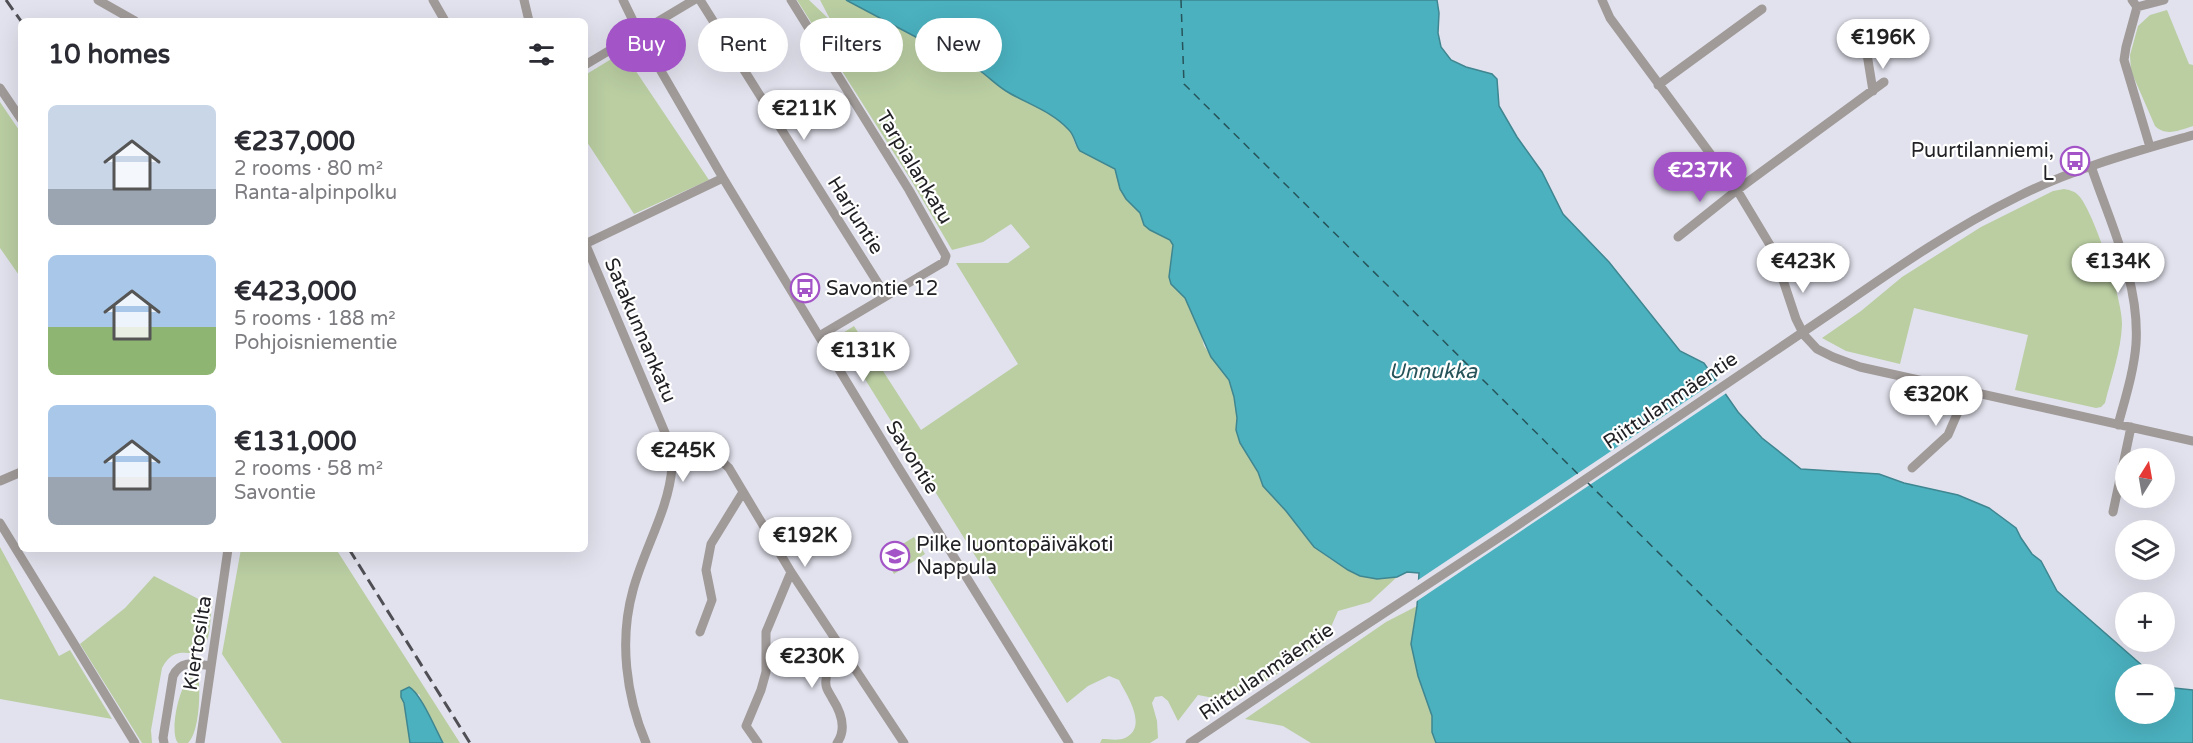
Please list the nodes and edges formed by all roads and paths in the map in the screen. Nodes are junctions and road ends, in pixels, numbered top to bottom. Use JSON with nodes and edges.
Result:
{"nodes":[{"id":1,"x":98,"y":0,"type":"edge"},
{"id":2,"x":433,"y":0,"type":"edge"},
{"id":3,"x":524,"y":0,"type":"edge"},
{"id":4,"x":623,"y":0,"type":"edge"},
{"id":5,"x":694,"y":0,"type":"edge"},
{"id":6,"x":700,"y":0,"type":"edge"},
{"id":7,"x":791,"y":0,"type":"edge"},
{"id":8,"x":1602,"y":0,"type":"edge"},
{"id":9,"x":2164,"y":0,"type":"edge"},
{"id":10,"x":2135,"y":4,"type":"edge"},
{"id":11,"x":1762,"y":9,"type":"dead end"},
{"id":12,"x":130,"y":18,"type":"edge"},
{"id":13,"x":444,"y":18,"type":"edge"},
{"id":14,"x":528,"y":18,"type":"edge"},
{"id":15,"x":632,"y":18,"type":"edge"},
{"id":16,"x":664,"y":18,"type":"edge"},
{"id":17,"x":606,"y":53,"type":"edge"},
{"id":18,"x":1867,"y":54,"type":"dead end"},
{"id":19,"x":588,"y":63,"type":"edge"},
{"id":20,"x":662,"y":72,"type":"edge"},
{"id":21,"x":1884,"y":82,"type":"dead end"},
{"id":22,"x":1658,"y":85,"type":"junction"},
{"id":23,"x":0,"y":88,"type":"edge"},
{"id":24,"x":1873,"y":91,"type":"junction"},
{"id":25,"x":18,"y":115,"type":"edge"},
{"id":26,"x":2193,"y":135,"type":"edge"},
{"id":27,"x":2150,"y":147,"type":"junction"},
{"id":28,"x":2091,"y":166,"type":"junction"},
{"id":29,"x":723,"y":178,"type":"junction"},
{"id":30,"x":1737,"y":190,"type":"junction"},
{"id":31,"x":1678,"y":237,"type":"dead end"},
{"id":32,"x":588,"y":242,"type":"edge"},
{"id":33,"x":588,"y":250,"type":"edge"},
{"id":34,"x":886,"y":296,"type":"junction"},
{"id":35,"x":819,"y":336,"type":"junction"},
{"id":36,"x":1967,"y":391,"type":"junction"},
{"id":37,"x":2118,"y":425,"type":"junction"},
{"id":38,"x":2131,"y":427,"type":"junction"},
{"id":39,"x":2193,"y":441,"type":"edge"},
{"id":40,"x":672,"y":455,"type":"junction"},
{"id":41,"x":1912,"y":468,"type":"dead end"},
{"id":42,"x":18,"y":473,"type":"edge"},
{"id":43,"x":0,"y":481,"type":"edge"},
{"id":44,"x":743,"y":492,"type":"junction"},
{"id":45,"x":2113,"y":512,"type":"dead end"},
{"id":46,"x":0,"y":522,"type":"edge"},
{"id":47,"x":18,"y":551,"type":"edge"},
{"id":48,"x":18,"y":552,"type":"edge"},
{"id":49,"x":228,"y":552,"type":"edge"},
{"id":50,"x":791,"y":572,"type":"junction"},
{"id":51,"x":700,"y":632,"type":"dead end"},
{"id":52,"x":840,"y":644,"type":"junction"},
{"id":53,"x":211,"y":666,"type":"junction"},
{"id":54,"x":135,"y":743,"type":"edge"},
{"id":55,"x":164,"y":743,"type":"edge"},
{"id":56,"x":200,"y":743,"type":"edge"},
{"id":57,"x":646,"y":743,"type":"edge"},
{"id":58,"x":758,"y":743,"type":"edge"},
{"id":59,"x":837,"y":743,"type":"edge"},
{"id":60,"x":904,"y":743,"type":"edge"},
{"id":61,"x":1069,"y":743,"type":"edge"},
{"id":62,"x":1190,"y":743,"type":"edge"}],
"edges":[{"from":1,"to":12,"type":"street"},
{"from":2,"to":13,"type":"street"},
{"from":3,"to":14,"type":"street"},
{"from":4,"to":15,"type":"street","name":"Savontie"},
{"from":5,"to":16,"type":"street"},
{"from":6,"to":34,"type":"street","name":"Harjuntie"},
{"from":7,"to":34,"type":"street","name":"Tarpialankatu"},
{"from":8,"to":22,"type":"street"},
{"from":9,"to":10,"type":"street"},
{"from":10,"to":27,"type":"street"},
{"from":11,"to":22,"type":"street"},
{"from":17,"to":19,"type":"street"},
{"from":18,"to":24,"type":"street"},
{"from":20,"to":29,"type":"street","name":"Savontie"},
{"from":21,"to":24,"type":"street"},
{"from":22,"to":30,"type":"street"},
{"from":23,"to":25,"type":"street"},
{"from":24,"to":30,"type":"street"},
{"from":26,"to":27,"type":"street","name":"Riittulanmäentie"},
{"from":27,"to":28,"type":"street","name":"Riittulanmäentie"},
{"from":28,"to":37,"type":"street"},
{"from":28,"to":62,"type":"street","name":"Riittulanmäentie","bridge":true},
{"from":29,"to":32,"type":"street"},
{"from":29,"to":35,"type":"street","name":"Savontie"},
{"from":30,"to":31,"type":"street"},
{"from":30,"to":36,"type":"street"},
{"from":33,"to":40,"type":"street","name":"Satakunnankatu"},
{"from":34,"to":35,"type":"street"},
{"from":35,"to":61,"type":"street","name":"Savontie"},
{"from":36,"to":37,"type":"street"},
{"from":36,"to":41,"type":"street"},
{"from":37,"to":38,"type":"street"},
{"from":38,"to":39,"type":"street"},
{"from":38,"to":45,"type":"street"},
{"from":40,"to":44,"type":"street"},
{"from":40,"to":57,"type":"street","name":"Satakunnankatu"},
{"from":42,"to":43,"type":"street"},
{"from":44,"to":50,"type":"street"},
{"from":44,"to":51,"type":"street"},
{"from":46,"to":47,"type":"street"},
{"from":48,"to":54,"type":"street"},
{"from":49,"to":53,"type":"street","name":"Kiertosilta"},
{"from":50,"to":52,"type":"street"},
{"from":50,"to":58,"type":"street"},
{"from":52,"to":59,"type":"street"},
{"from":52,"to":60,"type":"street"},
{"from":53,"to":55,"type":"street"},
{"from":53,"to":56,"type":"street","name":"Kiertosilta"}]}
